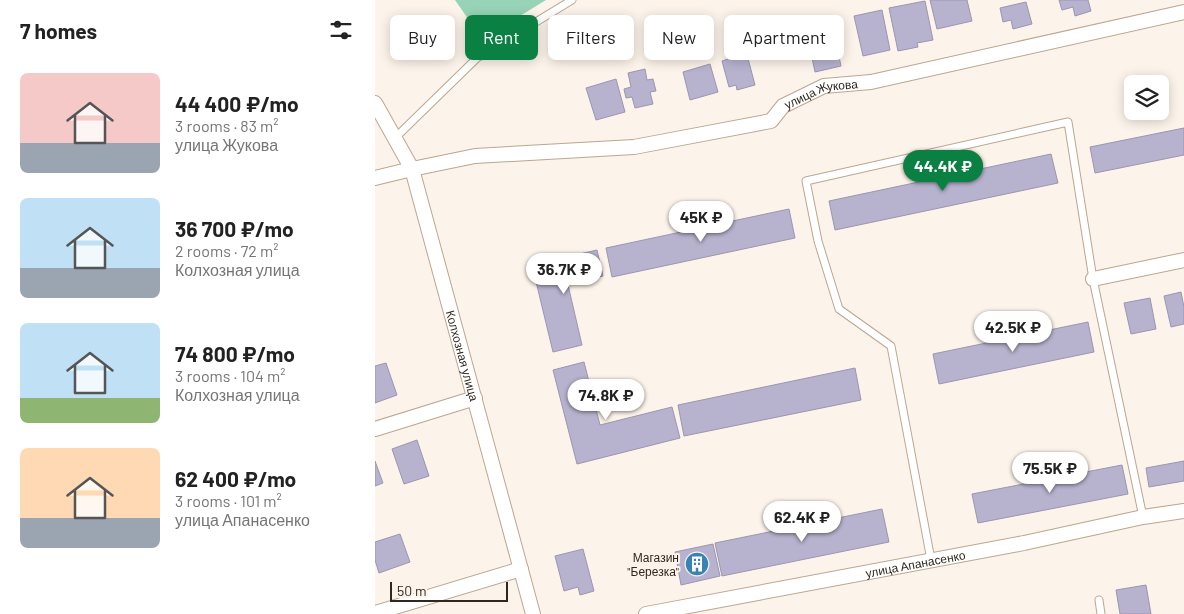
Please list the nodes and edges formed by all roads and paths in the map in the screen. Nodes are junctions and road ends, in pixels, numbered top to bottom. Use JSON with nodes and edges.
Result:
{"nodes":[{"id":1,"x":572,"y":0,"type":"edge"},
{"id":2,"x":1184,"y":12,"type":"edge"},
{"id":3,"x":375,"y":103,"type":"edge"},
{"id":4,"x":395,"y":138,"type":"junction"},
{"id":5,"x":412,"y":168,"type":"junction"},
{"id":6,"x":375,"y":178,"type":"edge"},
{"id":7,"x":1184,"y":260,"type":"edge"},
{"id":8,"x":1093,"y":279,"type":"junction"},
{"id":9,"x":475,"y":398,"type":"junction"},
{"id":10,"x":375,"y":429,"type":"edge"},
{"id":11,"x":1184,"y":511,"type":"edge"},
{"id":12,"x":1143,"y":517,"type":"junction"},
{"id":13,"x":931,"y":560,"type":"junction"},
{"id":14,"x":521,"y":569,"type":"junction"},
{"id":15,"x":1099,"y":600,"type":"dead end"},
{"id":16,"x":375,"y":613,"type":"edge"},
{"id":17,"x":533,"y":614,"type":"edge"},
{"id":18,"x":645,"y":614,"type":"edge"},
{"id":19,"x":1101,"y":614,"type":"edge"}],
"edges":[{"from":1,"to":4,"type":"lane"},
{"from":2,"to":5,"type":"street","name":"улица Жукова"},
{"from":3,"to":4,"type":"street","name":"Колхозная улица"},
{"from":4,"to":5,"type":"street","name":"Колхозная улица"},
{"from":5,"to":6,"type":"street","name":"улица Жукова"},
{"from":5,"to":9,"type":"street","name":"Колхозная улица"},
{"from":7,"to":8,"type":"street"},
{"from":8,"to":12,"type":"lane"},
{"from":8,"to":13,"type":"lane"},
{"from":9,"to":10,"type":"street"},
{"from":9,"to":14,"type":"street","name":"Колхозная улица"},
{"from":11,"to":12,"type":"street","name":"улица Апанасенко"},
{"from":12,"to":13,"type":"street","name":"улица Апанасенко"},
{"from":13,"to":18,"type":"street","name":"улица Апанасенко"},
{"from":14,"to":16,"type":"street"},
{"from":14,"to":17,"type":"street","name":"Колхозная улица"},
{"from":15,"to":19,"type":"lane"}]}
